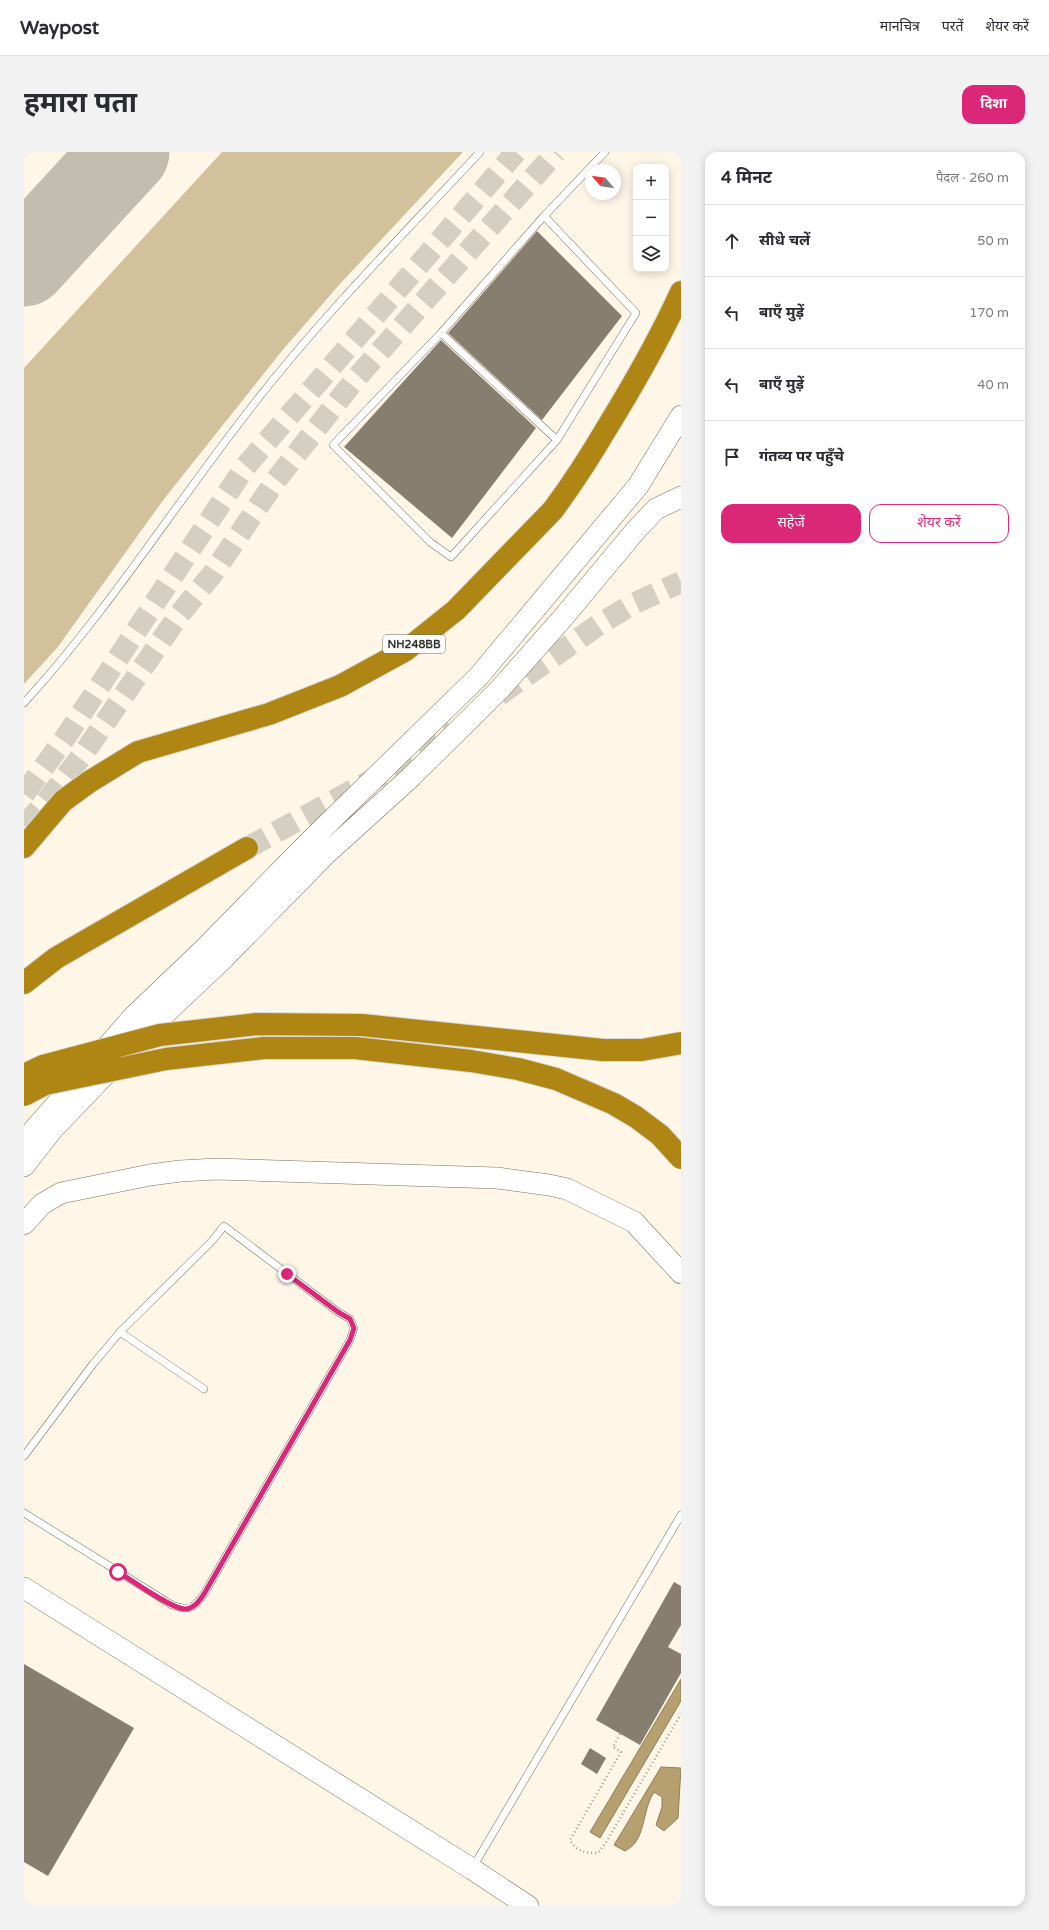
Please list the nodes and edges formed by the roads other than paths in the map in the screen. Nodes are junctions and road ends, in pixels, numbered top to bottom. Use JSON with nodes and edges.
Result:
{"nodes":[{"id":1,"x":480,"y":152,"type":"edge"},
{"id":2,"x":605,"y":152,"type":"edge"},
{"id":3,"x":544,"y":216,"type":"junction"},
{"id":4,"x":681,"y":292,"type":"edge"},
{"id":5,"x":441,"y":333,"type":"junction"},
{"id":6,"x":681,"y":416,"type":"edge"},
{"id":7,"x":557,"y":440,"type":"junction"},
{"id":8,"x":681,"y":497,"type":"edge"},
{"id":9,"x":24,"y":703,"type":"edge"},
{"id":10,"x":24,"y":847,"type":"edge"},
{"id":11,"x":247,"y":848,"type":"tunnel mouth"},
{"id":12,"x":24,"y":984,"type":"edge"},
{"id":13,"x":681,"y":1043,"type":"edge"},
{"id":14,"x":24,"y":1075,"type":"edge"},
{"id":15,"x":24,"y":1095,"type":"edge"},
{"id":16,"x":24,"y":1141,"type":"edge"},
{"id":17,"x":681,"y":1158,"type":"edge"},
{"id":18,"x":24,"y":1166,"type":"edge"},
{"id":19,"x":24,"y":1224,"type":"edge"},
{"id":20,"x":681,"y":1273,"type":"edge"},
{"id":21,"x":120,"y":1332,"type":"junction"},
{"id":22,"x":204,"y":1389,"type":"dead end"},
{"id":23,"x":24,"y":1456,"type":"edge"},
{"id":24,"x":24,"y":1513,"type":"edge"},
{"id":25,"x":681,"y":1515,"type":"edge"},
{"id":26,"x":24,"y":1588,"type":"edge"},
{"id":27,"x":472,"y":1869,"type":"junction"},
{"id":28,"x":528,"y":1906,"type":"edge"}],
"edges":[{"from":1,"to":9,"type":"lane"},
{"from":2,"to":3,"type":"lane"},
{"from":3,"to":5,"type":"lane"},
{"from":3,"to":7,"type":"lane"},
{"from":4,"to":10,"type":"highway","number":"NH248BB"},
{"from":5,"to":7,"type":"lane"},
{"from":5,"to":7,"type":"lane"},
{"from":6,"to":16,"type":"main road"},
{"from":8,"to":18,"type":"main road"},
{"from":11,"to":12,"type":"highway"},
{"from":13,"to":14,"type":"highway","bridge":true},
{"from":15,"to":17,"type":"highway","bridge":true},
{"from":19,"to":20,"type":"main road"},
{"from":21,"to":22,"type":"lane"},
{"from":21,"to":23,"type":"lane"},
{"from":21,"to":24,"type":"lane"},
{"from":25,"to":27,"type":"lane"},
{"from":26,"to":27,"type":"main road"},
{"from":27,"to":28,"type":"main road"}]}
